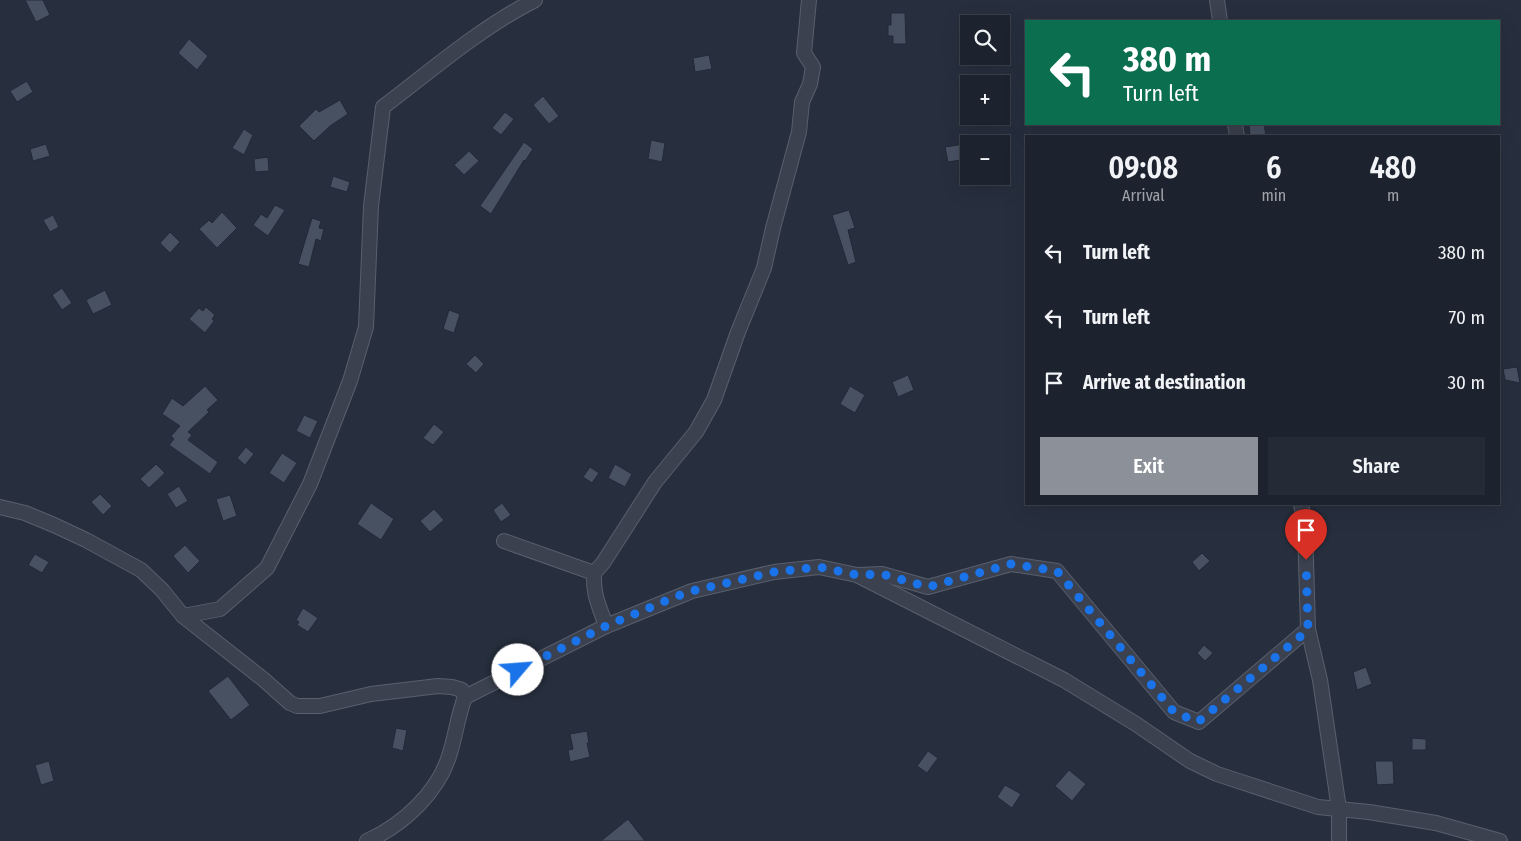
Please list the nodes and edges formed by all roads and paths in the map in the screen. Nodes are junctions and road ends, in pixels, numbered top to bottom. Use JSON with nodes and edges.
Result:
{"nodes":[{"id":1,"x":534,"y":0,"type":"edge"},
{"id":2,"x":809,"y":0,"type":"edge"},
{"id":3,"x":1217,"y":0,"type":"edge"},
{"id":4,"x":1220,"y":20,"type":"edge"},
{"id":5,"x":1301,"y":505,"type":"edge"},
{"id":6,"x":0,"y":507,"type":"edge"},
{"id":7,"x":504,"y":541,"type":"dead end"},
{"id":8,"x":594,"y":573,"type":"junction"},
{"id":9,"x":857,"y":575,"type":"junction"},
{"id":10,"x":183,"y":616,"type":"junction"},
{"id":11,"x":606,"y":626,"type":"junction"},
{"id":12,"x":1308,"y":630,"type":"junction"},
{"id":13,"x":464,"y":696,"type":"junction"},
{"id":14,"x":1339,"y":809,"type":"junction"},
{"id":15,"x":366,"y":841,"type":"edge"},
{"id":16,"x":1339,"y":841,"type":"edge"},
{"id":17,"x":1500,"y":841,"type":"edge"}],
"edges":[{"from":1,"to":10,"type":"street"},
{"from":2,"to":8,"type":"street"},
{"from":3,"to":4,"type":"street"},
{"from":5,"to":12,"type":"street"},
{"from":6,"to":10,"type":"street"},
{"from":7,"to":8,"type":"street"},
{"from":8,"to":11,"type":"street"},
{"from":9,"to":11,"type":"street"},
{"from":9,"to":12,"type":"street"},
{"from":9,"to":14,"type":"street"},
{"from":10,"to":13,"type":"street"},
{"from":11,"to":13,"type":"street"},
{"from":12,"to":14,"type":"street"},
{"from":13,"to":15,"type":"street"},
{"from":14,"to":16,"type":"street"},
{"from":14,"to":17,"type":"street"}]}
